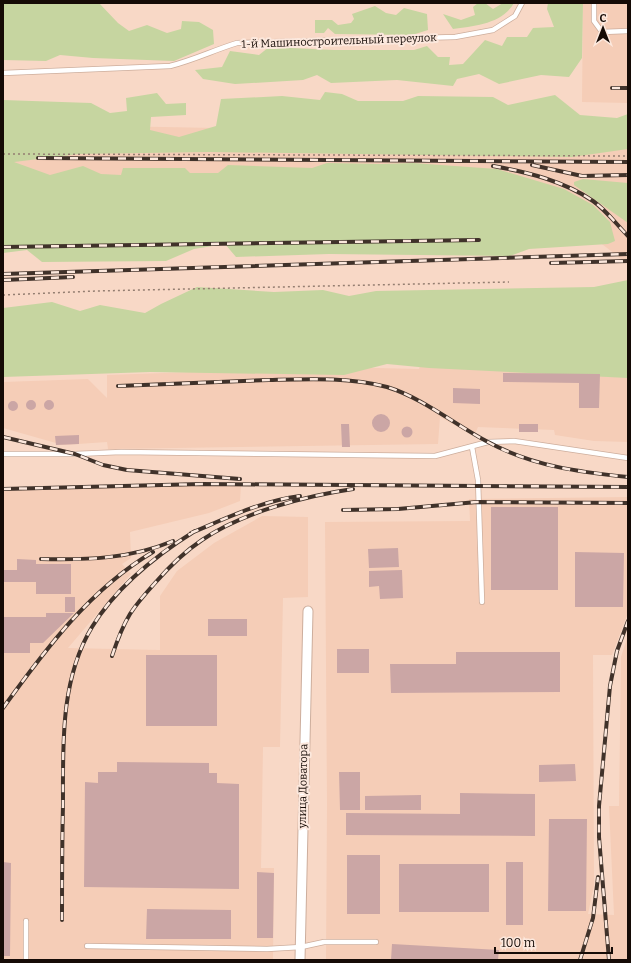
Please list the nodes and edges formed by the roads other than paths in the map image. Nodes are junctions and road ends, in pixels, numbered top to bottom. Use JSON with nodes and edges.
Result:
{"nodes":[{"id":1,"x":522,"y":3,"type":"edge"},
{"id":2,"x":594,"y":3,"type":"edge"},
{"id":3,"x":628,"y":31,"type":"edge"},
{"id":4,"x":3,"y":73,"type":"edge"},
{"id":5,"x":472,"y":447,"type":"junction"},
{"id":6,"x":3,"y":454,"type":"edge"},
{"id":7,"x":628,"y":458,"type":"edge"},
{"id":8,"x":482,"y":602,"type":"dead end"},
{"id":9,"x":308,"y":611,"type":"dead end"},
{"id":10,"x":26,"y":921,"type":"dead end"},
{"id":11,"x":376,"y":942,"type":"dead end"},
{"id":12,"x":87,"y":946,"type":"dead end"},
{"id":13,"x":301,"y":947,"type":"junction"},
{"id":14,"x":26,"y":960,"type":"edge"},
{"id":15,"x":300,"y":960,"type":"edge"}],
"edges":[{"from":1,"to":4,"type":"lane","name":"1-й Машиностроительный переулок"},
{"from":2,"to":3,"type":"lane"},
{"from":5,"to":6,"type":"lane"},
{"from":5,"to":7,"type":"lane"},
{"from":5,"to":8,"type":"lane"},
{"from":9,"to":13,"type":"street","name":"улица Доватора"},
{"from":10,"to":14,"type":"lane"},
{"from":11,"to":13,"type":"lane"},
{"from":12,"to":13,"type":"lane"},
{"from":13,"to":15,"type":"street","name":"улица Доватора"}]}
